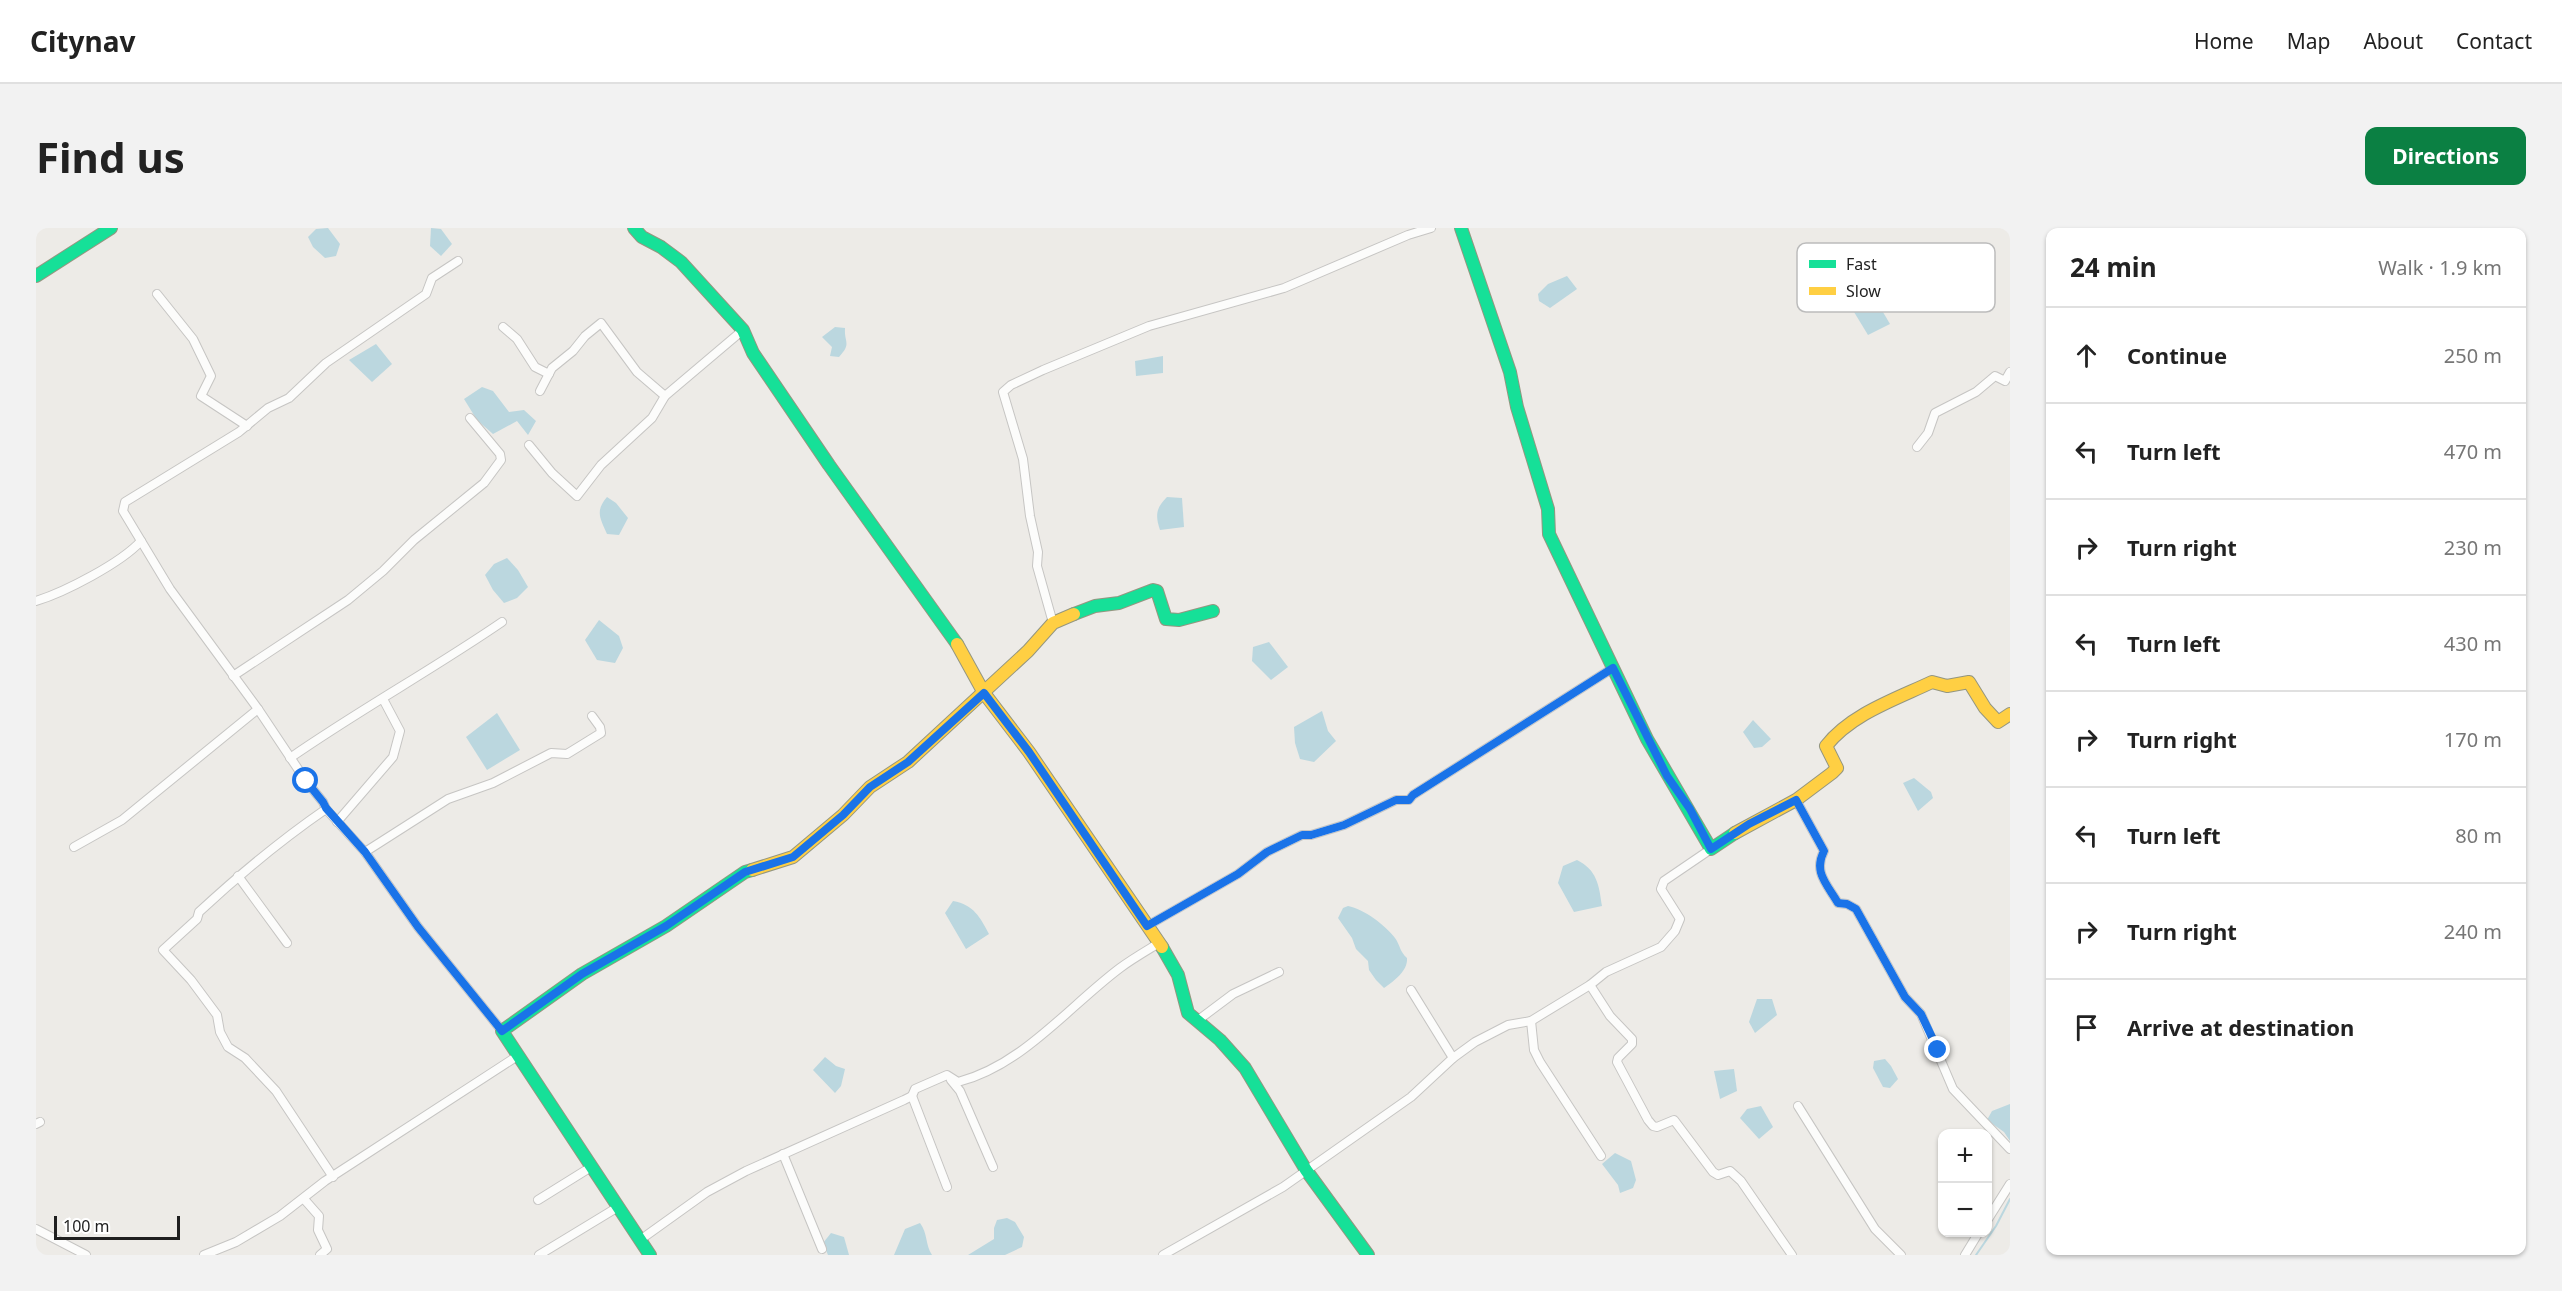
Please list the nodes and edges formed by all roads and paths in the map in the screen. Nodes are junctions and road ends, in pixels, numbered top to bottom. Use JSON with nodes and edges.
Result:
{"nodes":[{"id":1,"x":111,"y":228,"type":"edge"},
{"id":2,"x":634,"y":228,"type":"edge"},
{"id":3,"x":1431,"y":228,"type":"edge"},
{"id":4,"x":1461,"y":228,"type":"edge"},
{"id":5,"x":458,"y":261,"type":"dead end"},
{"id":6,"x":36,"y":276,"type":"edge"},
{"id":7,"x":157,"y":294,"type":"dead end"},
{"id":8,"x":503,"y":327,"type":"dead end"},
{"id":9,"x":743,"y":330,"type":"junction"},
{"id":10,"x":2010,"y":372,"type":"edge"},
{"id":11,"x":549,"y":374,"type":"junction"},
{"id":12,"x":540,"y":391,"type":"dead end"},
{"id":13,"x":665,"y":396,"type":"junction"},
{"id":14,"x":470,"y":418,"type":"dead end"},
{"id":15,"x":248,"y":426,"type":"junction"},
{"id":16,"x":529,"y":445,"type":"dead end"},
{"id":17,"x":1917,"y":447,"type":"dead end"},
{"id":18,"x":141,"y":541,"type":"junction"},
{"id":19,"x":36,"y":601,"type":"edge"},
{"id":20,"x":1213,"y":611,"type":"dead end"},
{"id":21,"x":502,"y":622,"type":"dead end"},
{"id":22,"x":1053,"y":623,"type":"junction"},
{"id":23,"x":1613,"y":668,"type":"junction"},
{"id":24,"x":233,"y":676,"type":"junction"},
{"id":25,"x":984,"y":693,"type":"junction"},
{"id":26,"x":383,"y":699,"type":"junction"},
{"id":27,"x":258,"y":709,"type":"junction"},
{"id":28,"x":2010,"y":714,"type":"edge"},
{"id":29,"x":592,"y":716,"type":"dead end"},
{"id":30,"x":290,"y":758,"type":"junction"},
{"id":31,"x":1796,"y":800,"type":"junction"},
{"id":32,"x":326,"y":808,"type":"junction"},
{"id":33,"x":337,"y":822,"type":"junction"},
{"id":34,"x":74,"y":847,"type":"dead end"},
{"id":35,"x":1711,"y":849,"type":"junction"},
{"id":36,"x":365,"y":852,"type":"junction"},
{"id":37,"x":238,"y":876,"type":"junction"},
{"id":38,"x":1147,"y":926,"type":"junction"},
{"id":39,"x":287,"y":943,"type":"dead end"},
{"id":40,"x":1159,"y":943,"type":"junction"},
{"id":41,"x":1279,"y":972,"type":"dead end"},
{"id":42,"x":1590,"y":985,"type":"junction"},
{"id":43,"x":1411,"y":990,"type":"dead end"},
{"id":44,"x":1197,"y":1021,"type":"junction"},
{"id":45,"x":1531,"y":1021,"type":"junction"},
{"id":46,"x":502,"y":1031,"type":"junction"},
{"id":47,"x":519,"y":1055,"type":"junction"},
{"id":48,"x":1453,"y":1058,"type":"junction"},
{"id":49,"x":947,"y":1075,"type":"junction"},
{"id":50,"x":912,"y":1096,"type":"junction"},
{"id":51,"x":1798,"y":1106,"type":"dead end"},
{"id":52,"x":2010,"y":1149,"type":"edge"},
{"id":53,"x":783,"y":1154,"type":"junction"},
{"id":54,"x":1600,"y":1156,"type":"dead end"},
{"id":55,"x":591,"y":1167,"type":"junction"},
{"id":56,"x":993,"y":1167,"type":"dead end"},
{"id":57,"x":1306,"y":1170,"type":"junction"},
{"id":58,"x":333,"y":1177,"type":"junction"},
{"id":59,"x":2010,"y":1184,"type":"edge"},
{"id":60,"x":946,"y":1187,"type":"dead end"},
{"id":61,"x":304,"y":1198,"type":"junction"},
{"id":62,"x":538,"y":1200,"type":"dead end"},
{"id":63,"x":618,"y":1207,"type":"junction"},
{"id":64,"x":1992,"y":1213,"type":"edge"},
{"id":65,"x":36,"y":1229,"type":"edge"},
{"id":66,"x":1976,"y":1237,"type":"edge"},
{"id":67,"x":640,"y":1240,"type":"junction"},
{"id":68,"x":822,"y":1249,"type":"dead end"},
{"id":69,"x":86,"y":1255,"type":"edge"},
{"id":70,"x":204,"y":1255,"type":"edge"},
{"id":71,"x":320,"y":1255,"type":"edge"},
{"id":72,"x":539,"y":1255,"type":"edge"},
{"id":73,"x":650,"y":1255,"type":"edge"},
{"id":74,"x":1163,"y":1255,"type":"edge"},
{"id":75,"x":1368,"y":1255,"type":"edge"},
{"id":76,"x":1792,"y":1255,"type":"edge"},
{"id":77,"x":1901,"y":1255,"type":"edge"},
{"id":78,"x":1965,"y":1255,"type":"edge"}],
"edges":[{"from":1,"to":6,"type":"street"},
{"from":2,"to":9,"type":"street"},
{"from":3,"to":22,"type":"street"},
{"from":4,"to":23,"type":"street"},
{"from":5,"to":15,"type":"street"},
{"from":7,"to":15,"type":"street"},
{"from":8,"to":11,"type":"street"},
{"from":9,"to":13,"type":"street"},
{"from":9,"to":25,"type":"street"},
{"from":10,"to":17,"type":"street"},
{"from":11,"to":12,"type":"street"},
{"from":11,"to":13,"type":"street"},
{"from":13,"to":16,"type":"street"},
{"from":14,"to":24,"type":"street"},
{"from":15,"to":18,"type":"street"},
{"from":18,"to":19,"type":"street"},
{"from":18,"to":24,"type":"street"},
{"from":20,"to":22,"type":"street"},
{"from":21,"to":26,"type":"street"},
{"from":22,"to":25,"type":"street"},
{"from":23,"to":35,"type":"street"},
{"from":23,"to":38,"type":"street"},
{"from":24,"to":27,"type":"street"},
{"from":25,"to":38,"type":"street"},
{"from":25,"to":46,"type":"street"},
{"from":26,"to":30,"type":"street"},
{"from":26,"to":33,"type":"street"},
{"from":27,"to":30,"type":"street"},
{"from":27,"to":34,"type":"street"},
{"from":28,"to":31,"type":"street"},
{"from":29,"to":36,"type":"street"},
{"from":30,"to":32,"type":"street"},
{"from":31,"to":35,"type":"street"},
{"from":31,"to":52,"type":"street"},
{"from":32,"to":33,"type":"street"},
{"from":32,"to":37,"type":"street"},
{"from":33,"to":36,"type":"street"},
{"from":35,"to":42,"type":"street"},
{"from":36,"to":46,"type":"street"},
{"from":37,"to":39,"type":"street"},
{"from":37,"to":58,"type":"street"},
{"from":38,"to":40,"type":"street"},
{"from":40,"to":44,"type":"street"},
{"from":40,"to":49,"type":"street"},
{"from":41,"to":44,"type":"street"},
{"from":42,"to":45,"type":"street"},
{"from":42,"to":76,"type":"street"},
{"from":43,"to":48,"type":"street"},
{"from":44,"to":57,"type":"street"},
{"from":45,"to":48,"type":"street"},
{"from":45,"to":54,"type":"street"},
{"from":46,"to":47,"type":"street"},
{"from":47,"to":55,"type":"street"},
{"from":47,"to":58,"type":"street"},
{"from":48,"to":57,"type":"street"},
{"from":49,"to":50,"type":"street"},
{"from":49,"to":56,"type":"street"},
{"from":50,"to":53,"type":"street"},
{"from":50,"to":60,"type":"street"},
{"from":51,"to":77,"type":"street"},
{"from":53,"to":67,"type":"street"},
{"from":53,"to":68,"type":"street"},
{"from":55,"to":62,"type":"street"},
{"from":55,"to":63,"type":"street"},
{"from":57,"to":74,"type":"street"},
{"from":57,"to":75,"type":"street"},
{"from":58,"to":61,"type":"street"},
{"from":59,"to":64,"type":"street"},
{"from":61,"to":70,"type":"street"},
{"from":61,"to":71,"type":"street"},
{"from":63,"to":67,"type":"street"},
{"from":63,"to":72,"type":"street"},
{"from":65,"to":69,"type":"street"},
{"from":66,"to":78,"type":"street"},
{"from":67,"to":73,"type":"street"}]}
